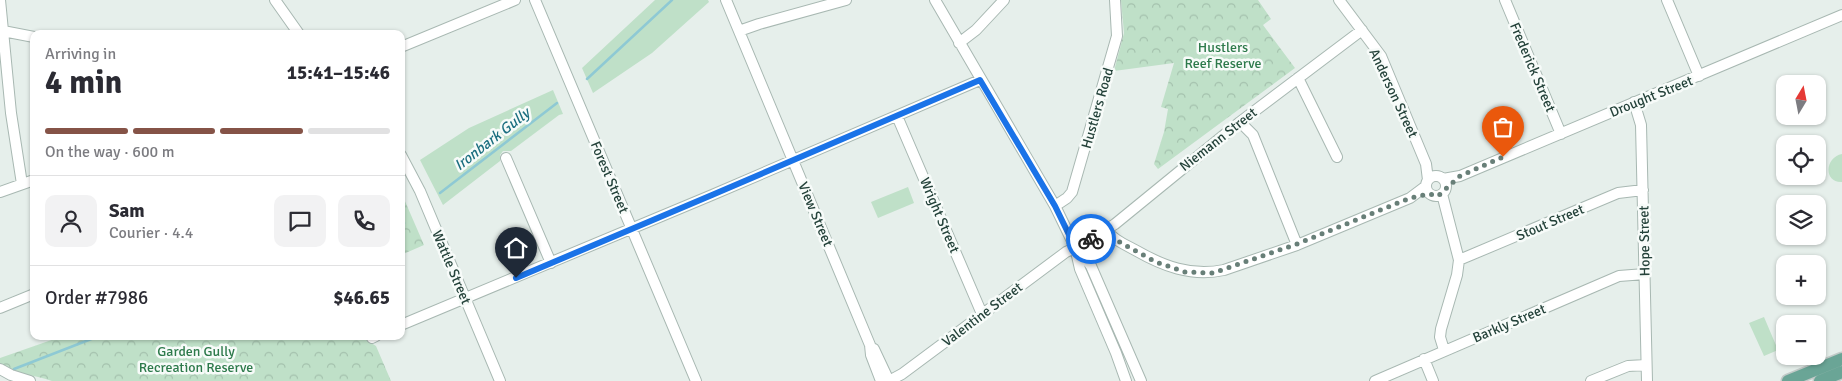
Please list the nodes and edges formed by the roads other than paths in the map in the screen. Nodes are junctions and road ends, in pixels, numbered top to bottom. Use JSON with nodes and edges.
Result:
{"nodes":[{"id":1,"x":0,"y":0,"type":"edge"},
{"id":2,"x":275,"y":0,"type":"edge"},
{"id":3,"x":515,"y":0,"type":"edge"},
{"id":4,"x":535,"y":0,"type":"edge"},
{"id":5,"x":726,"y":0,"type":"edge"},
{"id":6,"x":846,"y":0,"type":"edge"},
{"id":7,"x":935,"y":0,"type":"edge"},
{"id":8,"x":1004,"y":0,"type":"edge"},
{"id":9,"x":1115,"y":0,"type":"edge"},
{"id":10,"x":1339,"y":0,"type":"edge"},
{"id":11,"x":1505,"y":0,"type":"edge"},
{"id":12,"x":1667,"y":0,"type":"edge"},
{"id":13,"x":1842,"y":15,"type":"edge"},
{"id":14,"x":296,"y":30,"type":"edge"},
{"id":15,"x":1362,"y":30,"type":"junction"},
{"id":16,"x":3,"y":31,"type":"junction"},
{"id":17,"x":739,"y":31,"type":"junction"},
{"id":18,"x":30,"y":36,"type":"edge"},
{"id":19,"x":959,"y":43,"type":"junction"},
{"id":20,"x":405,"y":45,"type":"edge"},
{"id":21,"x":1699,"y":76,"type":"junction"},
{"id":22,"x":1298,"y":78,"type":"junction"},
{"id":23,"x":980,"y":80,"type":"junction"},
{"id":24,"x":1634,"y":102,"type":"junction"},
{"id":25,"x":897,"y":116,"type":"junction"},
{"id":26,"x":1240,"y":122,"type":"junction"},
{"id":27,"x":1561,"y":134,"type":"junction"},
{"id":28,"x":1337,"y":157,"type":"dead end"},
{"id":29,"x":506,"y":158,"type":"dead end"},
{"id":30,"x":794,"y":161,"type":"junction"},
{"id":31,"x":405,"y":163,"type":"edge"},
{"id":32,"x":30,"y":181,"type":"edge"},
{"id":33,"x":22,"y":184,"type":"junction"},
{"id":34,"x":1435,"y":187,"type":"junction"},
{"id":35,"x":1643,"y":190,"type":"junction"},
{"id":36,"x":0,"y":192,"type":"edge"},
{"id":37,"x":1055,"y":206,"type":"junction"},
{"id":38,"x":632,"y":229,"type":"junction"},
{"id":39,"x":1106,"y":230,"type":"junction"},
{"id":40,"x":1297,"y":244,"type":"junction"},
{"id":41,"x":1075,"y":247,"type":"junction"},
{"id":42,"x":1459,"y":260,"type":"junction"},
{"id":43,"x":552,"y":263,"type":"junction"},
{"id":44,"x":1645,"y":274,"type":"junction"},
{"id":45,"x":30,"y":296,"type":"edge"},
{"id":46,"x":465,"y":299,"type":"junction"},
{"id":47,"x":0,"y":308,"type":"edge"},
{"id":48,"x":982,"y":314,"type":"junction"},
{"id":49,"x":405,"y":324,"type":"edge"},
{"id":50,"x":870,"y":345,"type":"junction"},
{"id":51,"x":1444,"y":350,"type":"junction"},
{"id":52,"x":1424,"y":360,"type":"junction"},
{"id":53,"x":1842,"y":363,"type":"edge"},
{"id":54,"x":1646,"y":365,"type":"junction"},
{"id":55,"x":0,"y":369,"type":"edge"},
{"id":56,"x":30,"y":381,"type":"edge"},
{"id":57,"x":500,"y":381,"type":"edge"},
{"id":58,"x":696,"y":381,"type":"edge"},
{"id":59,"x":881,"y":381,"type":"edge"},
{"id":60,"x":889,"y":381,"type":"edge"},
{"id":61,"x":1126,"y":381,"type":"edge"},
{"id":62,"x":1141,"y":381,"type":"edge"},
{"id":63,"x":1375,"y":381,"type":"edge"},
{"id":64,"x":1433,"y":381,"type":"edge"},
{"id":65,"x":1591,"y":381,"type":"edge"},
{"id":66,"x":1646,"y":381,"type":"edge"},
{"id":67,"x":1788,"y":381,"type":"edge"},
{"id":68,"x":1820,"y":381,"type":"edge"}],
"edges":[{"from":1,"to":16,"type":"street"},
{"from":2,"to":14,"type":"street"},
{"from":3,"to":20,"type":"street"},
{"from":4,"to":38,"type":"street","name":"Forest Street"},
{"from":5,"to":17,"type":"street","name":"View Street"},
{"from":6,"to":17,"type":"street"},
{"from":7,"to":19,"type":"street"},
{"from":8,"to":19,"type":"street"},
{"from":9,"to":37,"type":"street","name":"Hustlers Road"},
{"from":10,"to":15,"type":"street","name":"Anderson Street"},
{"from":11,"to":27,"type":"street","name":"Frederick Street"},
{"from":12,"to":21,"type":"street"},
{"from":13,"to":21,"type":"street","name":"Drought Street"},
{"from":15,"to":22,"type":"street","name":"Niemann Street"},
{"from":15,"to":34,"type":"street","name":"Anderson Street"},
{"from":16,"to":18,"type":"street"},
{"from":16,"to":33,"type":"street"},
{"from":17,"to":30,"type":"street","name":"View Street"},
{"from":19,"to":23,"type":"street"},
{"from":21,"to":24,"type":"street","name":"Drought Street"},
{"from":22,"to":26,"type":"street","name":"Niemann Street"},
{"from":22,"to":28,"type":"street"},
{"from":23,"to":25,"type":"street"},
{"from":23,"to":37,"type":"street"},
{"from":24,"to":27,"type":"street","name":"Drought Street"},
{"from":24,"to":35,"type":"street","name":"Hope Street"},
{"from":25,"to":30,"type":"street"},
{"from":25,"to":48,"type":"street","name":"Wright Street"},
{"from":26,"to":39,"type":"street","name":"Niemann Street"},
{"from":26,"to":40,"type":"street"},
{"from":27,"to":34,"type":"street","name":"Drought Street"},
{"from":29,"to":43,"type":"street"},
{"from":30,"to":38,"type":"street"},
{"from":30,"to":50,"type":"street","name":"View Street"},
{"from":31,"to":46,"type":"street","name":"Wattle Street"},
{"from":32,"to":33,"type":"street"},
{"from":33,"to":36,"type":"street"},
{"from":34,"to":40,"type":"street"},
{"from":34,"to":42,"type":"street","name":"Anderson Street"},
{"from":35,"to":42,"type":"street","name":"Stout Street"},
{"from":35,"to":44,"type":"street","name":"Hope Street"},
{"from":37,"to":41,"type":"street"},
{"from":38,"to":43,"type":"street"},
{"from":38,"to":58,"type":"street","name":"Forest Street"},
{"from":39,"to":40,"type":"street"},
{"from":39,"to":41,"type":"street","name":"Niemann Street"},
{"from":41,"to":48,"type":"street","name":"Valentine Street"},
{"from":41,"to":61,"type":"street"},
{"from":41,"to":62,"type":"street"},
{"from":42,"to":51,"type":"street"},
{"from":43,"to":46,"type":"street"},
{"from":44,"to":51,"type":"street","name":"Barkly Street"},
{"from":44,"to":54,"type":"street","name":"Hope Street"},
{"from":45,"to":47,"type":"street"},
{"from":46,"to":49,"type":"street"},
{"from":46,"to":57,"type":"street","name":"Wattle Street"},
{"from":48,"to":60,"type":"street","name":"Valentine Street"},
{"from":50,"to":59,"type":"street","name":"View Street"},
{"from":50,"to":60,"type":"street","name":"View Street"},
{"from":51,"to":52,"type":"street","name":"Barkly Street"},
{"from":52,"to":63,"type":"street","name":"Barkly Street"},
{"from":52,"to":64,"type":"street"},
{"from":53,"to":67,"type":"main road"},
{"from":53,"to":68,"type":"main road"},
{"from":54,"to":65,"type":"street"},
{"from":54,"to":66,"type":"street","name":"Hope Street"},
{"from":55,"to":56,"type":"street"}]}
